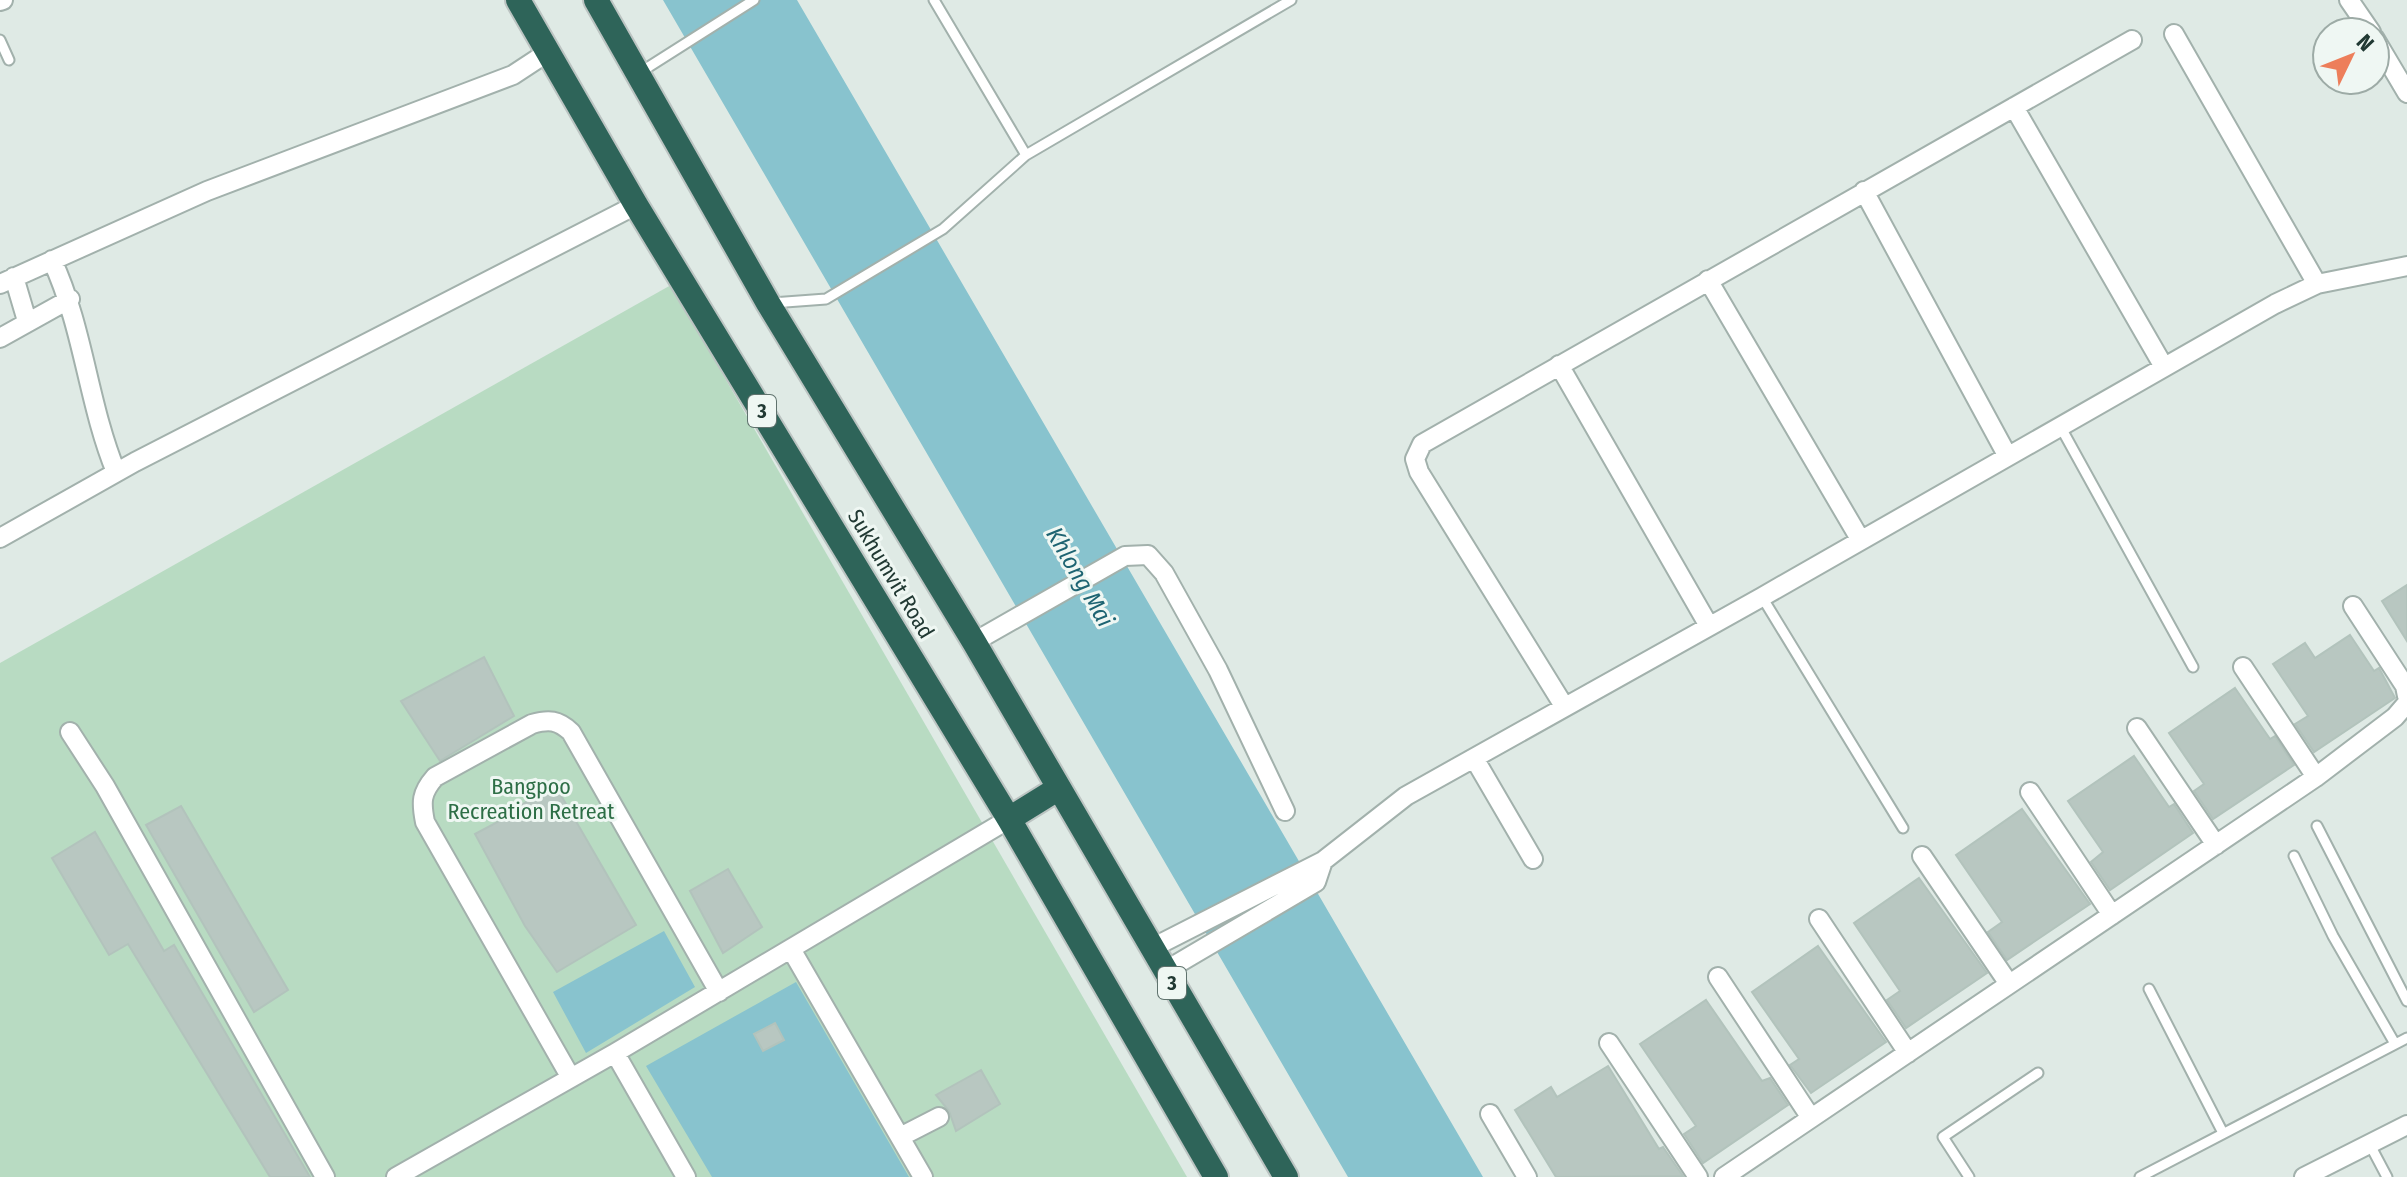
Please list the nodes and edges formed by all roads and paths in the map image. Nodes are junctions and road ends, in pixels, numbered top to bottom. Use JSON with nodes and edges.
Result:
{"nodes":[{"id":1,"x":518,"y":0,"type":"edge"},
{"id":2,"x":596,"y":0,"type":"edge"},
{"id":3,"x":754,"y":0,"type":"edge"},
{"id":4,"x":934,"y":0,"type":"edge"},
{"id":5,"x":1291,"y":0,"type":"edge"},
{"id":6,"x":2174,"y":34,"type":"dead end"},
{"id":7,"x":0,"y":40,"type":"edge"},
{"id":8,"x":2132,"y":40,"type":"dead end"},
{"id":9,"x":548,"y":52,"type":"junction"},
{"id":10,"x":9,"y":60,"type":"dead end"},
{"id":11,"x":2391,"y":66,"type":"edge"},
{"id":12,"x":637,"y":73,"type":"junction"},
{"id":13,"x":2407,"y":93,"type":"edge"},
{"id":14,"x":2014,"y":107,"type":"junction"},
{"id":15,"x":1026,"y":155,"type":"junction"},
{"id":16,"x":1864,"y":191,"type":"junction"},
{"id":17,"x":636,"y":205,"type":"junction"},
{"id":18,"x":52,"y":260,"type":"junction"},
{"id":19,"x":2407,"y":266,"type":"edge"},
{"id":20,"x":1708,"y":280,"type":"junction"},
{"id":21,"x":10,"y":283,"type":"edge"},
{"id":22,"x":2317,"y":284,"type":"junction"},
{"id":23,"x":70,"y":299,"type":"junction"},
{"id":24,"x":768,"y":303,"type":"junction"},
{"id":25,"x":26,"y":316,"type":"junction"},
{"id":26,"x":0,"y":338,"type":"edge"},
{"id":27,"x":1559,"y":365,"type":"junction"},
{"id":28,"x":2164,"y":367,"type":"junction"},
{"id":29,"x":2060,"y":426,"type":"junction"},
{"id":30,"x":2007,"y":455,"type":"junction"},
{"id":31,"x":116,"y":472,"type":"junction"},
{"id":32,"x":0,"y":538,"type":"edge"},
{"id":33,"x":1860,"y":539,"type":"junction"},
{"id":34,"x":1762,"y":597,"type":"junction"},
{"id":35,"x":2353,"y":606,"type":"dead end"},
{"id":36,"x":1709,"y":626,"type":"junction"},
{"id":37,"x":974,"y":642,"type":"junction"},
{"id":38,"x":2193,"y":667,"type":"dead end"},
{"id":39,"x":2243,"y":667,"type":"dead end"},
{"id":40,"x":2407,"y":696,"type":"edge"},
{"id":41,"x":2407,"y":703,"type":"edge"},
{"id":42,"x":1564,"y":706,"type":"junction"},
{"id":43,"x":2137,"y":728,"type":"dead end"},
{"id":44,"x":70,"y":732,"type":"dead end"},
{"id":45,"x":1474,"y":758,"type":"junction"},
{"id":46,"x":2316,"y":777,"type":"junction"},
{"id":47,"x":1059,"y":788,"type":"junction"},
{"id":48,"x":2030,"y":792,"type":"dead end"},
{"id":49,"x":1285,"y":811,"type":"dead end"},
{"id":50,"x":1009,"y":819,"type":"junction"},
{"id":51,"x":2317,"y":826,"type":"dead end"},
{"id":52,"x":1903,"y":828,"type":"dead end"},
{"id":53,"x":2216,"y":845,"type":"junction"},
{"id":54,"x":1922,"y":856,"type":"dead end"},
{"id":55,"x":2294,"y":856,"type":"dead end"},
{"id":56,"x":1533,"y":859,"type":"dead end"},
{"id":57,"x":1316,"y":870,"type":"junction"},
{"id":58,"x":2112,"y":915,"type":"junction"},
{"id":59,"x":1819,"y":919,"type":"dead end"},
{"id":60,"x":1152,"y":948,"type":"junction"},
{"id":61,"x":791,"y":949,"type":"junction"},
{"id":62,"x":1165,"y":971,"type":"junction"},
{"id":63,"x":1718,"y":977,"type":"dead end"},
{"id":64,"x":2009,"y":984,"type":"junction"},
{"id":65,"x":2149,"y":989,"type":"dead end"},
{"id":66,"x":719,"y":992,"type":"junction"},
{"id":67,"x":2407,"y":1001,"type":"edge"},
{"id":68,"x":2407,"y":1038,"type":"edge"},
{"id":69,"x":2394,"y":1042,"type":"junction"},
{"id":70,"x":1609,"y":1043,"type":"dead end"},
{"id":71,"x":615,"y":1053,"type":"junction"},
{"id":72,"x":1908,"y":1053,"type":"junction"},
{"id":73,"x":2038,"y":1073,"type":"dead end"},
{"id":74,"x":571,"y":1078,"type":"junction"},
{"id":75,"x":1490,"y":1114,"type":"dead end"},
{"id":76,"x":939,"y":1117,"type":"dead end"},
{"id":77,"x":1811,"y":1118,"type":"junction"},
{"id":78,"x":2407,"y":1125,"type":"edge"},
{"id":79,"x":2223,"y":1133,"type":"junction"},
{"id":80,"x":900,"y":1137,"type":"junction"},
{"id":81,"x":2369,"y":1143,"type":"junction"},
{"id":82,"x":325,"y":1177,"type":"edge"},
{"id":83,"x":396,"y":1177,"type":"edge"},
{"id":84,"x":686,"y":1177,"type":"edge"},
{"id":85,"x":923,"y":1177,"type":"edge"},
{"id":86,"x":1216,"y":1177,"type":"edge"},
{"id":87,"x":1286,"y":1177,"type":"edge"},
{"id":88,"x":1527,"y":1177,"type":"edge"},
{"id":89,"x":1698,"y":1177,"type":"edge"},
{"id":90,"x":1724,"y":1177,"type":"edge"},
{"id":91,"x":1969,"y":1177,"type":"edge"},
{"id":92,"x":2140,"y":1177,"type":"edge"},
{"id":93,"x":2304,"y":1177,"type":"edge"},
{"id":94,"x":2387,"y":1177,"type":"edge"}],
"edges":[{"from":1,"to":9,"type":"highway","name":"Sukhumvit Road","number":"3"},
{"from":2,"to":12,"type":"highway","name":"Sukhumvit Road","number":"3"},
{"from":3,"to":12,"type":"lane"},
{"from":4,"to":15,"type":"lane"},
{"from":5,"to":15,"type":"lane"},
{"from":6,"to":22,"type":"street"},
{"from":7,"to":10,"type":"lane"},
{"from":8,"to":14,"type":"street"},
{"from":9,"to":17,"type":"highway","name":"Sukhumvit Road","number":"3"},
{"from":9,"to":18,"type":"street"},
{"from":11,"to":13,"type":"street"},
{"from":12,"to":24,"type":"highway","name":"Sukhumvit Road","number":"3"},
{"from":14,"to":16,"type":"street"},
{"from":14,"to":28,"type":"street"},
{"from":15,"to":24,"type":"lane"},
{"from":16,"to":20,"type":"street"},
{"from":16,"to":30,"type":"street"},
{"from":17,"to":31,"type":"street"},
{"from":17,"to":50,"type":"highway","name":"Sukhumvit Road","number":"3"},
{"from":18,"to":21,"type":"street"},
{"from":18,"to":23,"type":"street"},
{"from":19,"to":22,"type":"street"},
{"from":20,"to":27,"type":"street"},
{"from":20,"to":33,"type":"street"},
{"from":21,"to":25,"type":"street"},
{"from":22,"to":28,"type":"street"},
{"from":23,"to":25,"type":"street"},
{"from":23,"to":31,"type":"street"},
{"from":24,"to":37,"type":"highway","name":"Sukhumvit Road","number":"3"},
{"from":25,"to":26,"type":"street"},
{"from":27,"to":36,"type":"street"},
{"from":27,"to":42,"type":"street"},
{"from":28,"to":29,"type":"street"},
{"from":29,"to":30,"type":"street"},
{"from":29,"to":38,"type":"lane"},
{"from":30,"to":33,"type":"street"},
{"from":31,"to":32,"type":"street"},
{"from":33,"to":34,"type":"street"},
{"from":34,"to":36,"type":"street"},
{"from":34,"to":52,"type":"lane"},
{"from":35,"to":40,"type":"street"},
{"from":36,"to":42,"type":"street"},
{"from":37,"to":47,"type":"highway","name":"Sukhumvit Road","number":"3"},
{"from":37,"to":49,"type":"street"},
{"from":39,"to":46,"type":"street"},
{"from":41,"to":46,"type":"street"},
{"from":42,"to":45,"type":"street"},
{"from":43,"to":53,"type":"street"},
{"from":44,"to":82,"type":"street"},
{"from":45,"to":56,"type":"street"},
{"from":45,"to":57,"type":"street"},
{"from":46,"to":53,"type":"street"},
{"from":47,"to":50,"type":"highway"},
{"from":47,"to":60,"type":"highway","name":"Sukhumvit Road","number":"3"},
{"from":48,"to":58,"type":"street"},
{"from":50,"to":61,"type":"street"},
{"from":50,"to":86,"type":"highway","name":"Sukhumvit Road","number":"3"},
{"from":51,"to":67,"type":"lane"},
{"from":53,"to":58,"type":"street"},
{"from":54,"to":64,"type":"street"},
{"from":55,"to":69,"type":"lane"},
{"from":57,"to":60,"type":"street"},
{"from":57,"to":62,"type":"street"},
{"from":58,"to":64,"type":"street"},
{"from":59,"to":72,"type":"street"},
{"from":60,"to":62,"type":"highway","name":"Sukhumvit Road","number":"3"},
{"from":61,"to":66,"type":"street"},
{"from":61,"to":80,"type":"street"},
{"from":62,"to":87,"type":"highway","name":"Sukhumvit Road","number":"3"},
{"from":63,"to":77,"type":"street"},
{"from":64,"to":72,"type":"street"},
{"from":65,"to":79,"type":"lane"},
{"from":66,"to":71,"type":"street"},
{"from":66,"to":74,"type":"street"},
{"from":68,"to":69,"type":"lane"},
{"from":69,"to":79,"type":"lane"},
{"from":70,"to":89,"type":"street"},
{"from":71,"to":74,"type":"street"},
{"from":71,"to":84,"type":"street"},
{"from":72,"to":77,"type":"street"},
{"from":73,"to":91,"type":"lane"},
{"from":74,"to":83,"type":"street"},
{"from":75,"to":88,"type":"street"},
{"from":76,"to":80,"type":"street"},
{"from":77,"to":90,"type":"street"},
{"from":78,"to":81,"type":"street"},
{"from":79,"to":92,"type":"lane"},
{"from":80,"to":85,"type":"street"},
{"from":81,"to":93,"type":"street"},
{"from":81,"to":94,"type":"lane"}]}
